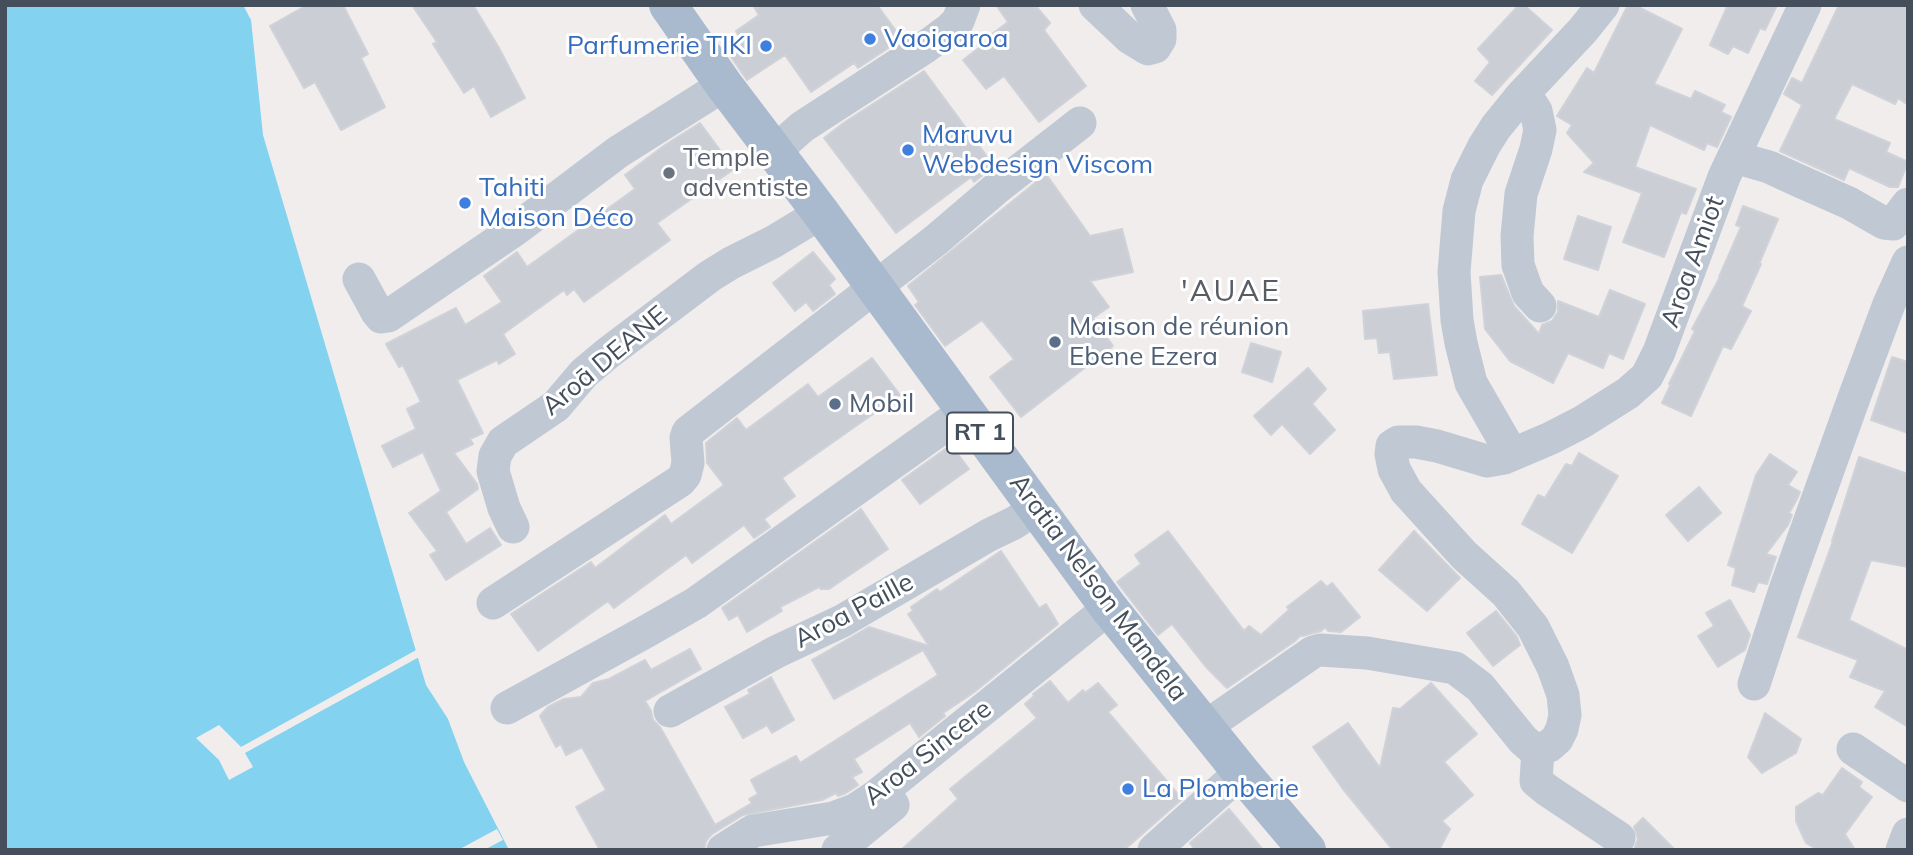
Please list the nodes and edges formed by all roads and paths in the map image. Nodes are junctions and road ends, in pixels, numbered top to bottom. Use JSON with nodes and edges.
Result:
{"nodes":[{"id":1,"x":964,"y":5,"type":"edge"},
{"id":2,"x":1095,"y":5,"type":"edge"},
{"id":3,"x":1147,"y":5,"type":"edge"},
{"id":4,"x":1603,"y":5,"type":"edge"},
{"id":5,"x":1805,"y":5,"type":"edge"},
{"id":6,"x":677,"y":8,"type":"edge"},
{"id":7,"x":723,"y":85,"type":"junction"},
{"id":8,"x":1524,"y":93,"type":"junction"},
{"id":9,"x":1080,"y":124,"type":"dead end"},
{"id":10,"x":774,"y":152,"type":"junction"},
{"id":11,"x":1734,"y":158,"type":"junction"},
{"id":12,"x":821,"y":213,"type":"junction"},
{"id":13,"x":1903,"y":222,"type":"edge"},
{"id":14,"x":1908,"y":262,"type":"edge"},
{"id":15,"x":359,"y":279,"type":"dead end"},
{"id":16,"x":874,"y":288,"type":"junction"},
{"id":17,"x":1540,"y":306,"type":"dead end"},
{"id":18,"x":964,"y":412,"type":"junction"},
{"id":19,"x":1512,"y":454,"type":"junction"},
{"id":20,"x":1035,"y":509,"type":"junction"},
{"id":21,"x":513,"y":527,"type":"dead end"},
{"id":22,"x":493,"y":603,"type":"dead end"},
{"id":23,"x":1114,"y":614,"type":"junction"},
{"id":24,"x":1754,"y":684,"type":"dead end"},
{"id":25,"x":507,"y":708,"type":"dead end"},
{"id":26,"x":670,"y":711,"type":"dead end"},
{"id":27,"x":1205,"y":727,"type":"junction"},
{"id":28,"x":1538,"y":749,"type":"junction"},
{"id":29,"x":1853,"y":749,"type":"dead end"},
{"id":30,"x":1241,"y":772,"type":"junction"},
{"id":31,"x":1908,"y":786,"type":"edge"},
{"id":32,"x":1908,"y":834,"type":"edge"},
{"id":33,"x":1619,"y":838,"type":"dead end"},
{"id":34,"x":723,"y":850,"type":"edge"},
{"id":35,"x":838,"y":850,"type":"edge"},
{"id":36,"x":1154,"y":850,"type":"edge"},
{"id":37,"x":1307,"y":850,"type":"edge"},
{"id":38,"x":1902,"y":850,"type":"edge"}],
"edges":[{"from":1,"to":10,"type":"street"},
{"from":2,"to":3,"type":"street"},
{"from":4,"to":8,"type":"street"},
{"from":5,"to":11,"type":"street","name":"Aroa Amiot"},
{"from":6,"to":7,"type":"main road","name":"Aratia Nelson Mandela","number":"RT 1"},
{"from":7,"to":10,"type":"main road","name":"Aratia Nelson Mandela","number":"RT 1"},
{"from":7,"to":15,"type":"street"},
{"from":8,"to":17,"type":"street"},
{"from":8,"to":19,"type":"street"},
{"from":9,"to":16,"type":"street"},
{"from":10,"to":12,"type":"main road","name":"Aratia Nelson Mandela","number":"RT 1"},
{"from":11,"to":13,"type":"street"},
{"from":11,"to":19,"type":"street","name":"Aroa Amiot"},
{"from":12,"to":16,"type":"main road","name":"Aratia Nelson Mandela","number":"RT 1"},
{"from":12,"to":21,"type":"street","name":"Aroā DEANE"},
{"from":14,"to":24,"type":"street"},
{"from":16,"to":18,"type":"main road","name":"Aratia Nelson Mandela","number":"RT 1"},
{"from":16,"to":22,"type":"street"},
{"from":18,"to":20,"type":"main road","name":"Aratia Nelson Mandela","number":"RT 1"},
{"from":18,"to":25,"type":"street"},
{"from":19,"to":28,"type":"street","name":"Aroa Amiot"},
{"from":20,"to":23,"type":"main road","name":"Aratia Nelson Mandela","number":"RT 1"},
{"from":20,"to":26,"type":"street","name":"Aroa Paille"},
{"from":23,"to":27,"type":"main road","name":"Aratia Nelson Mandela","number":"RT 1"},
{"from":23,"to":34,"type":"street","name":"Aroa Sincere"},
{"from":23,"to":35,"type":"street"},
{"from":27,"to":28,"type":"street"},
{"from":27,"to":30,"type":"main road","name":"Aratia Nelson Mandela","number":"RT 1"},
{"from":28,"to":33,"type":"street"},
{"from":29,"to":31,"type":"street"},
{"from":30,"to":36,"type":"street"},
{"from":30,"to":37,"type":"main road","name":"Aratia Nelson Mandela","number":"RT 1"},
{"from":32,"to":38,"type":"street"}]}
